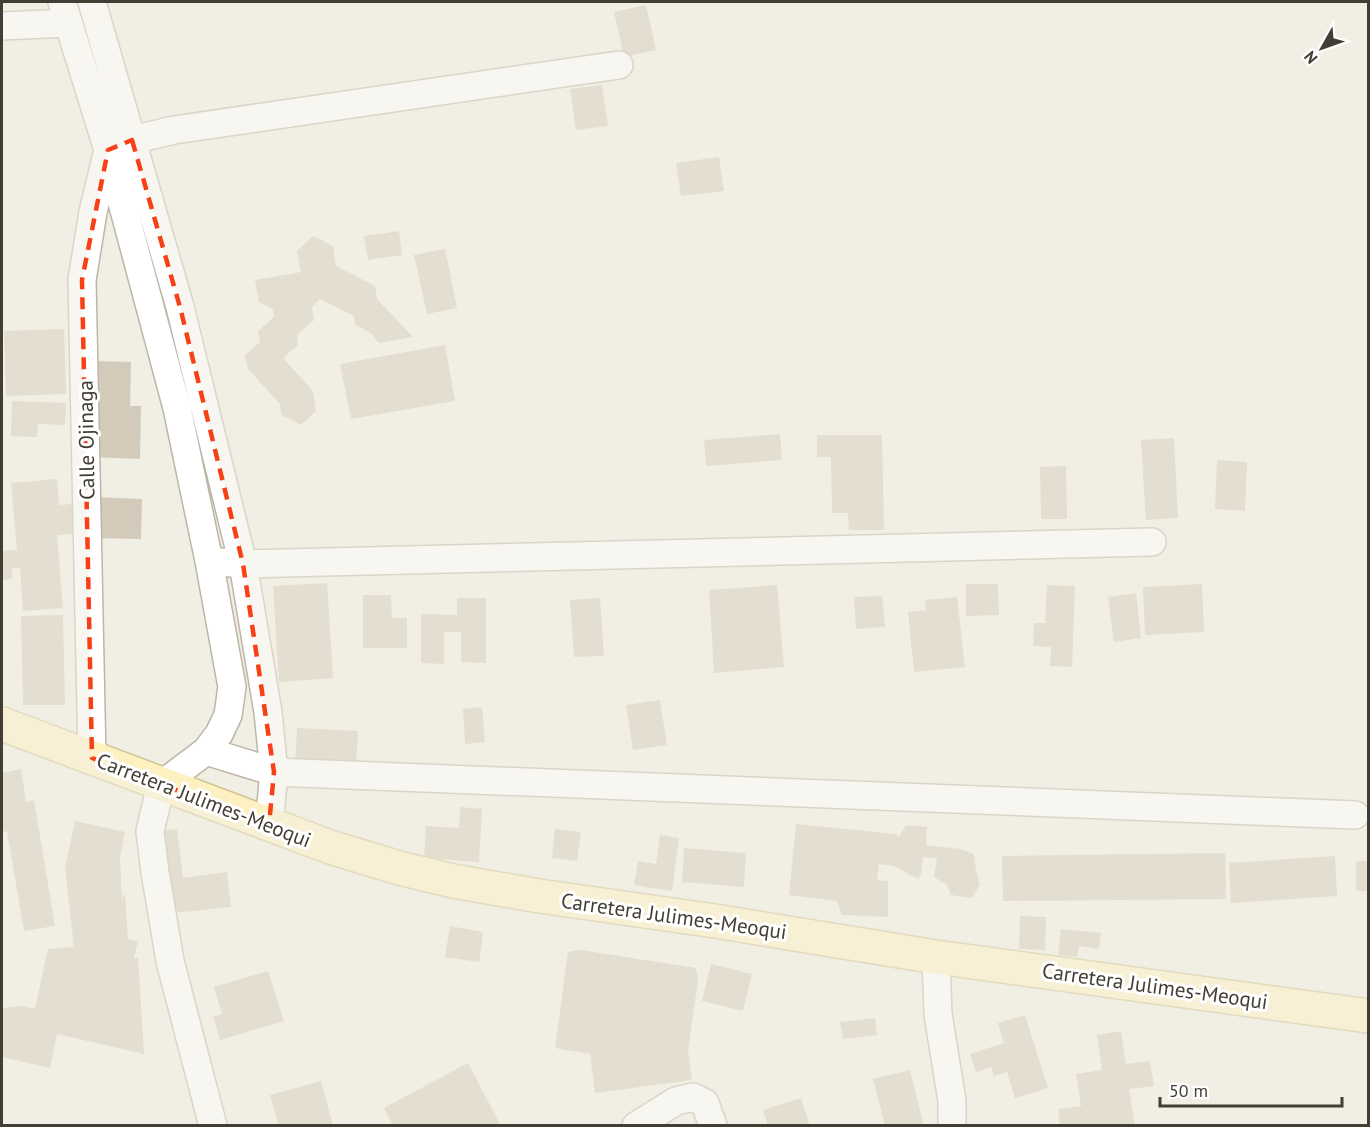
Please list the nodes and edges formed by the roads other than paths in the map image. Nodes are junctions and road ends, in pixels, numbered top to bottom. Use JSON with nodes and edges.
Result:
{"nodes":[{"id":1,"x":92,"y":2,"type":"edge"},
{"id":2,"x":65,"y":12,"type":"edge"},
{"id":3,"x":2,"y":26,"type":"edge"},
{"id":4,"x":619,"y":65,"type":"dead end"},
{"id":5,"x":120,"y":145,"type":"junction"},
{"id":6,"x":212,"y":437,"type":"junction"},
{"id":7,"x":184,"y":439,"type":"junction"},
{"id":8,"x":1152,"y":543,"type":"dead end"},
{"id":9,"x":209,"y":561,"type":"junction"},
{"id":10,"x":243,"y":564,"type":"junction"},
{"id":11,"x":2,"y":724,"type":"edge"},
{"id":12,"x":206,"y":751,"type":"junction"},
{"id":13,"x":92,"y":758,"type":"junction"},
{"id":14,"x":274,"y":772,"type":"junction"},
{"id":15,"x":161,"y":785,"type":"junction"},
{"id":16,"x":1355,"y":815,"type":"dead end"},
{"id":17,"x":269,"y":825,"type":"junction"},
{"id":18,"x":936,"y":957,"type":"junction"},
{"id":19,"x":1368,"y":1016,"type":"edge"},
{"id":20,"x":213,"y":1125,"type":"edge"},
{"id":21,"x":636,"y":1125,"type":"edge"},
{"id":22,"x":712,"y":1125,"type":"edge"},
{"id":23,"x":951,"y":1125,"type":"edge"}],
"edges":[{"from":1,"to":5,"type":"street"},
{"from":2,"to":3,"type":"street"},
{"from":2,"to":5,"type":"street"},
{"from":4,"to":5,"type":"street"},
{"from":5,"to":6,"type":"street"},
{"from":5,"to":7,"type":"street"},
{"from":5,"to":13,"type":"street","name":"Calle Ojinaga"},
{"from":6,"to":7,"type":"street"},
{"from":6,"to":10,"type":"street"},
{"from":7,"to":9,"type":"street"},
{"from":8,"to":10,"type":"street"},
{"from":9,"to":10,"type":"street"},
{"from":9,"to":12,"type":"street"},
{"from":10,"to":14,"type":"street"},
{"from":11,"to":13,"type":"main road","name":"Carretera Julimes-Meoqui"},
{"from":12,"to":14,"type":"street"},
{"from":12,"to":15,"type":"street"},
{"from":13,"to":15,"type":"main road","name":"Carretera Julimes-Meoqui"},
{"from":14,"to":16,"type":"street"},
{"from":14,"to":17,"type":"street"},
{"from":15,"to":17,"type":"main road","name":"Carretera Julimes-Meoqui"},
{"from":15,"to":20,"type":"street"},
{"from":17,"to":18,"type":"main road","name":"Carretera Julimes-Meoqui"},
{"from":18,"to":19,"type":"main road","name":"Carretera Julimes-Meoqui"},
{"from":18,"to":23,"type":"street"},
{"from":21,"to":22,"type":"street"}]}
